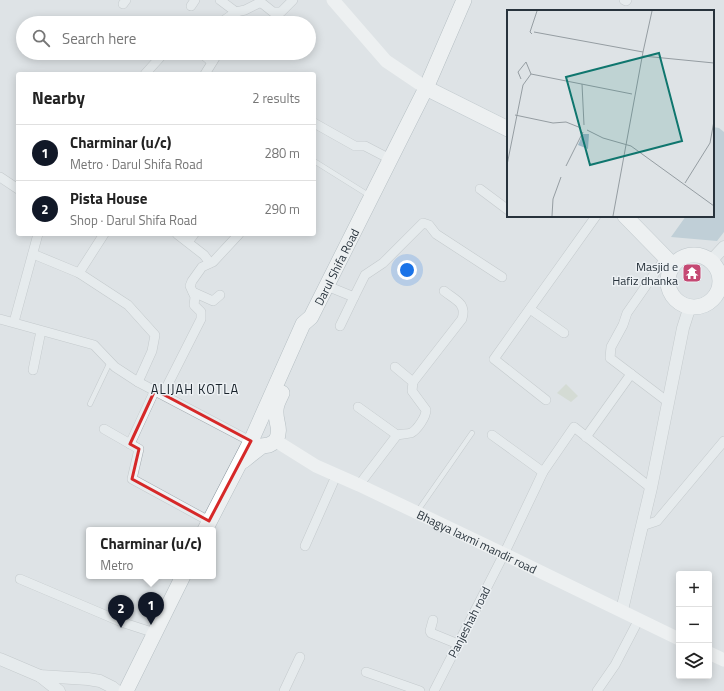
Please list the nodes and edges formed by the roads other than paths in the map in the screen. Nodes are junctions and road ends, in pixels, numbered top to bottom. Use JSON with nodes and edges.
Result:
{"nodes":[{"id":1,"x":220,"y":0,"type":"edge"},
{"id":2,"x":293,"y":0,"type":"edge"},
{"id":3,"x":333,"y":0,"type":"edge"},
{"id":4,"x":464,"y":0,"type":"edge"},
{"id":5,"x":624,"y":0,"type":"edge"},
{"id":6,"x":627,"y":0,"type":"edge"},
{"id":7,"x":236,"y":12,"type":"junction"},
{"id":8,"x":230,"y":16,"type":"edge"},
{"id":9,"x":235,"y":16,"type":"edge"},
{"id":10,"x":158,"y":60,"type":"edge"},
{"id":11,"x":210,"y":60,"type":"edge"},
{"id":12,"x":212,"y":62,"type":"joint"},
{"id":13,"x":147,"y":72,"type":"edge"},
{"id":14,"x":207,"y":72,"type":"edge"},
{"id":15,"x":426,"y":88,"type":"junction"},
{"id":16,"x":316,"y":125,"type":"edge"},
{"id":17,"x":507,"y":128,"type":"edge"},
{"id":18,"x":390,"y":159,"type":"junction"},
{"id":19,"x":316,"y":162,"type":"edge"},
{"id":20,"x":0,"y":177,"type":"edge"},
{"id":21,"x":16,"y":188,"type":"edge"},
{"id":22,"x":480,"y":189,"type":"dead end"},
{"id":23,"x":371,"y":197,"type":"junction"},
{"id":24,"x":507,"y":209,"type":"edge"},
{"id":25,"x":595,"y":217,"type":"edge"},
{"id":26,"x":627,"y":217,"type":"edge"},
{"id":27,"x":38,"y":236,"type":"edge"},
{"id":28,"x":103,"y":236,"type":"edge"},
{"id":29,"x":180,"y":236,"type":"edge"},
{"id":30,"x":192,"y":236,"type":"edge"},
{"id":31,"x":237,"y":236,"type":"edge"},
{"id":32,"x":188,"y":242,"type":"junction"},
{"id":33,"x":724,"y":247,"type":"edge"},
{"id":34,"x":33,"y":254,"type":"junction"},
{"id":35,"x":669,"y":261,"type":"junction"},
{"id":36,"x":711,"y":261,"type":"junction"},
{"id":37,"x":210,"y":263,"type":"junction"},
{"id":38,"x":79,"y":273,"type":"junction"},
{"id":39,"x":502,"y":277,"type":"dead end"},
{"id":40,"x":327,"y":286,"type":"junction"},
{"id":41,"x":444,"y":291,"type":"dead end"},
{"id":42,"x":193,"y":292,"type":"junction"},
{"id":43,"x":220,"y":295,"type":"dead end"},
{"id":44,"x":354,"y":297,"type":"junction"},
{"id":45,"x":720,"y":298,"type":"edge"},
{"id":46,"x":690,"y":306,"type":"junction"},
{"id":47,"x":530,"y":308,"type":"junction"},
{"id":48,"x":311,"y":318,"type":"junction"},
{"id":49,"x":0,"y":319,"type":"edge"},
{"id":50,"x":14,"y":322,"type":"junction"},
{"id":51,"x":340,"y":326,"type":"dead end"},
{"id":52,"x":41,"y":331,"type":"junction"},
{"id":53,"x":564,"y":333,"type":"dead end"},
{"id":54,"x":110,"y":362,"type":"junction"},
{"id":55,"x":395,"y":367,"type":"dead end"},
{"id":56,"x":33,"y":370,"type":"dead end"},
{"id":57,"x":631,"y":374,"type":"junction"},
{"id":58,"x":138,"y":382,"type":"junction"},
{"id":59,"x":413,"y":382,"type":"junction"},
{"id":60,"x":159,"y":392,"type":"junction"},
{"id":61,"x":546,"y":400,"type":"dead end"},
{"id":62,"x":668,"y":402,"type":"junction"},
{"id":63,"x":90,"y":404,"type":"dead end"},
{"id":64,"x":358,"y":407,"type":"dead end"},
{"id":65,"x":104,"y":428,"type":"dead end"},
{"id":66,"x":472,"y":433,"type":"dead end"},
{"id":67,"x":397,"y":435,"type":"junction"},
{"id":68,"x":492,"y":435,"type":"dead end"},
{"id":69,"x":586,"y":437,"type":"junction"},
{"id":70,"x":724,"y":441,"type":"edge"},
{"id":71,"x":263,"y":443,"type":"junction"},
{"id":72,"x":130,"y":444,"type":"junction"},
{"id":73,"x":543,"y":472,"type":"junction"},
{"id":74,"x":336,"y":476,"type":"junction"},
{"id":75,"x":359,"y":485,"type":"junction"},
{"id":76,"x":651,"y":488,"type":"junction"},
{"id":77,"x":416,"y":512,"type":"junction"},
{"id":78,"x":207,"y":526,"type":"edge"},
{"id":79,"x":642,"y":526,"type":"junction"},
{"id":80,"x":305,"y":546,"type":"dead end"},
{"id":81,"x":504,"y":554,"type":"junction"},
{"id":82,"x":20,"y":579,"type":"dead end"},
{"id":83,"x":182,"y":579,"type":"edge"},
{"id":84,"x":622,"y":610,"type":"junction"},
{"id":85,"x":433,"y":620,"type":"dead end"},
{"id":86,"x":639,"y":620,"type":"junction"},
{"id":87,"x":155,"y":633,"type":"junction"},
{"id":88,"x":676,"y":638,"type":"edge"},
{"id":89,"x":458,"y":644,"type":"junction"},
{"id":90,"x":712,"y":654,"type":"edge"},
{"id":91,"x":300,"y":657,"type":"dead end"},
{"id":92,"x":0,"y":659,"type":"edge"},
{"id":93,"x":724,"y":660,"type":"edge"},
{"id":94,"x":366,"y":672,"type":"dead end"},
{"id":95,"x":40,"y":676,"type":"junction"},
{"id":96,"x":59,"y":691,"type":"edge"},
{"id":97,"x":116,"y":691,"type":"edge"},
{"id":98,"x":126,"y":691,"type":"edge"},
{"id":99,"x":284,"y":691,"type":"edge"},
{"id":100,"x":420,"y":691,"type":"edge"},
{"id":101,"x":434,"y":691,"type":"edge"},
{"id":102,"x":597,"y":691,"type":"edge"}],
"edges":[{"from":1,"to":7,"type":"street"},
{"from":2,"to":7,"type":"street"},
{"from":3,"to":15,"type":"main road"},
{"from":4,"to":15,"type":"main road","name":"Darul Shifa Road"},
{"from":5,"to":6,"type":"street"},
{"from":7,"to":8,"type":"street"},
{"from":7,"to":9,"type":"street"},
{"from":10,"to":13,"type":"street"},
{"from":11,"to":12,"type":"street"},
{"from":12,"to":14,"type":"street"},
{"from":15,"to":17,"type":"main road"},
{"from":15,"to":18,"type":"main road","name":"Darul Shifa Road"},
{"from":16,"to":18,"type":"street"},
{"from":18,"to":23,"type":"main road","name":"Darul Shifa Road"},
{"from":19,"to":23,"type":"lane"},
{"from":20,"to":21,"type":"street"},
{"from":22,"to":24,"type":"street"},
{"from":23,"to":40,"type":"main road","name":"Darul Shifa Road"},
{"from":25,"to":47,"type":"street"},
{"from":26,"to":35,"type":"main road"},
{"from":27,"to":34,"type":"street"},
{"from":28,"to":38,"type":"street"},
{"from":29,"to":32,"type":"street"},
{"from":30,"to":32,"type":"street"},
{"from":31,"to":37,"type":"street"},
{"from":32,"to":37,"type":"street"},
{"from":33,"to":36,"type":"street"},
{"from":34,"to":38,"type":"street"},
{"from":34,"to":50,"type":"street"},
{"from":35,"to":36,"type":"main road"},
{"from":35,"to":46,"type":"main road"},
{"from":35,"to":57,"type":"street"},
{"from":36,"to":45,"type":"main road"},
{"from":37,"to":42,"type":"street"},
{"from":38,"to":58,"type":"street"},
{"from":39,"to":44,"type":"street"},
{"from":40,"to":44,"type":"street"},
{"from":40,"to":48,"type":"main road","name":"Darul Shifa Road"},
{"from":41,"to":59,"type":"street"},
{"from":42,"to":43,"type":"street"},
{"from":42,"to":60,"type":"street"},
{"from":44,"to":51,"type":"street"},
{"from":45,"to":46,"type":"main road"},
{"from":46,"to":62,"type":"street"},
{"from":47,"to":53,"type":"street"},
{"from":47,"to":61,"type":"street"},
{"from":48,"to":71,"type":"main road","name":"Darul Shifa Road"},
{"from":48,"to":71,"type":"main road"},
{"from":49,"to":50,"type":"street"},
{"from":50,"to":52,"type":"street"},
{"from":52,"to":54,"type":"street"},
{"from":52,"to":56,"type":"street"},
{"from":54,"to":58,"type":"street"},
{"from":54,"to":63,"type":"lane"},
{"from":55,"to":59,"type":"street"},
{"from":57,"to":62,"type":"street"},
{"from":57,"to":69,"type":"street"},
{"from":58,"to":60,"type":"street"},
{"from":59,"to":67,"type":"street"},
{"from":60,"to":71,"type":"street"},
{"from":60,"to":72,"type":"street"},
{"from":62,"to":76,"type":"street"},
{"from":64,"to":67,"type":"street"},
{"from":65,"to":72,"type":"street"},
{"from":66,"to":77,"type":"lane"},
{"from":67,"to":75,"type":"street"},
{"from":68,"to":73,"type":"street"},
{"from":69,"to":73,"type":"street","name":"Panjeshah road"},
{"from":69,"to":76,"type":"street"},
{"from":70,"to":79,"type":"street"},
{"from":71,"to":74,"type":"main road","name":"Bhagya laxmi mandir road"},
{"from":71,"to":78,"type":"main road"},
{"from":72,"to":78,"type":"street"},
{"from":73,"to":81,"type":"street","name":"Panjeshah road"},
{"from":74,"to":75,"type":"main road","name":"Bhagya laxmi mandir road"},
{"from":74,"to":80,"type":"street"},
{"from":75,"to":77,"type":"main road","name":"Bhagya laxmi mandir road"},
{"from":76,"to":79,"type":"street"},
{"from":77,"to":81,"type":"main road","name":"Bhagya laxmi mandir road"},
{"from":79,"to":84,"type":"street"},
{"from":81,"to":84,"type":"main road","name":"Bhagya laxmi mandir road"},
{"from":81,"to":89,"type":"street","name":"Panjeshah road"},
{"from":82,"to":87,"type":"street"},
{"from":83,"to":87,"type":"main road"},
{"from":84,"to":86,"type":"main road","name":"Bhagya laxmi mandir road"},
{"from":85,"to":89,"type":"street"},
{"from":86,"to":88,"type":"main road","name":"Bhagya laxmi mandir road"},
{"from":86,"to":102,"type":"street"},
{"from":87,"to":98,"type":"main road"},
{"from":89,"to":101,"type":"street","name":"Panjeshah road"},
{"from":90,"to":93,"type":"main road"},
{"from":91,"to":99,"type":"street"},
{"from":92,"to":95,"type":"street"},
{"from":94,"to":100,"type":"street"},
{"from":95,"to":96,"type":"street"},
{"from":95,"to":97,"type":"street"}]}
